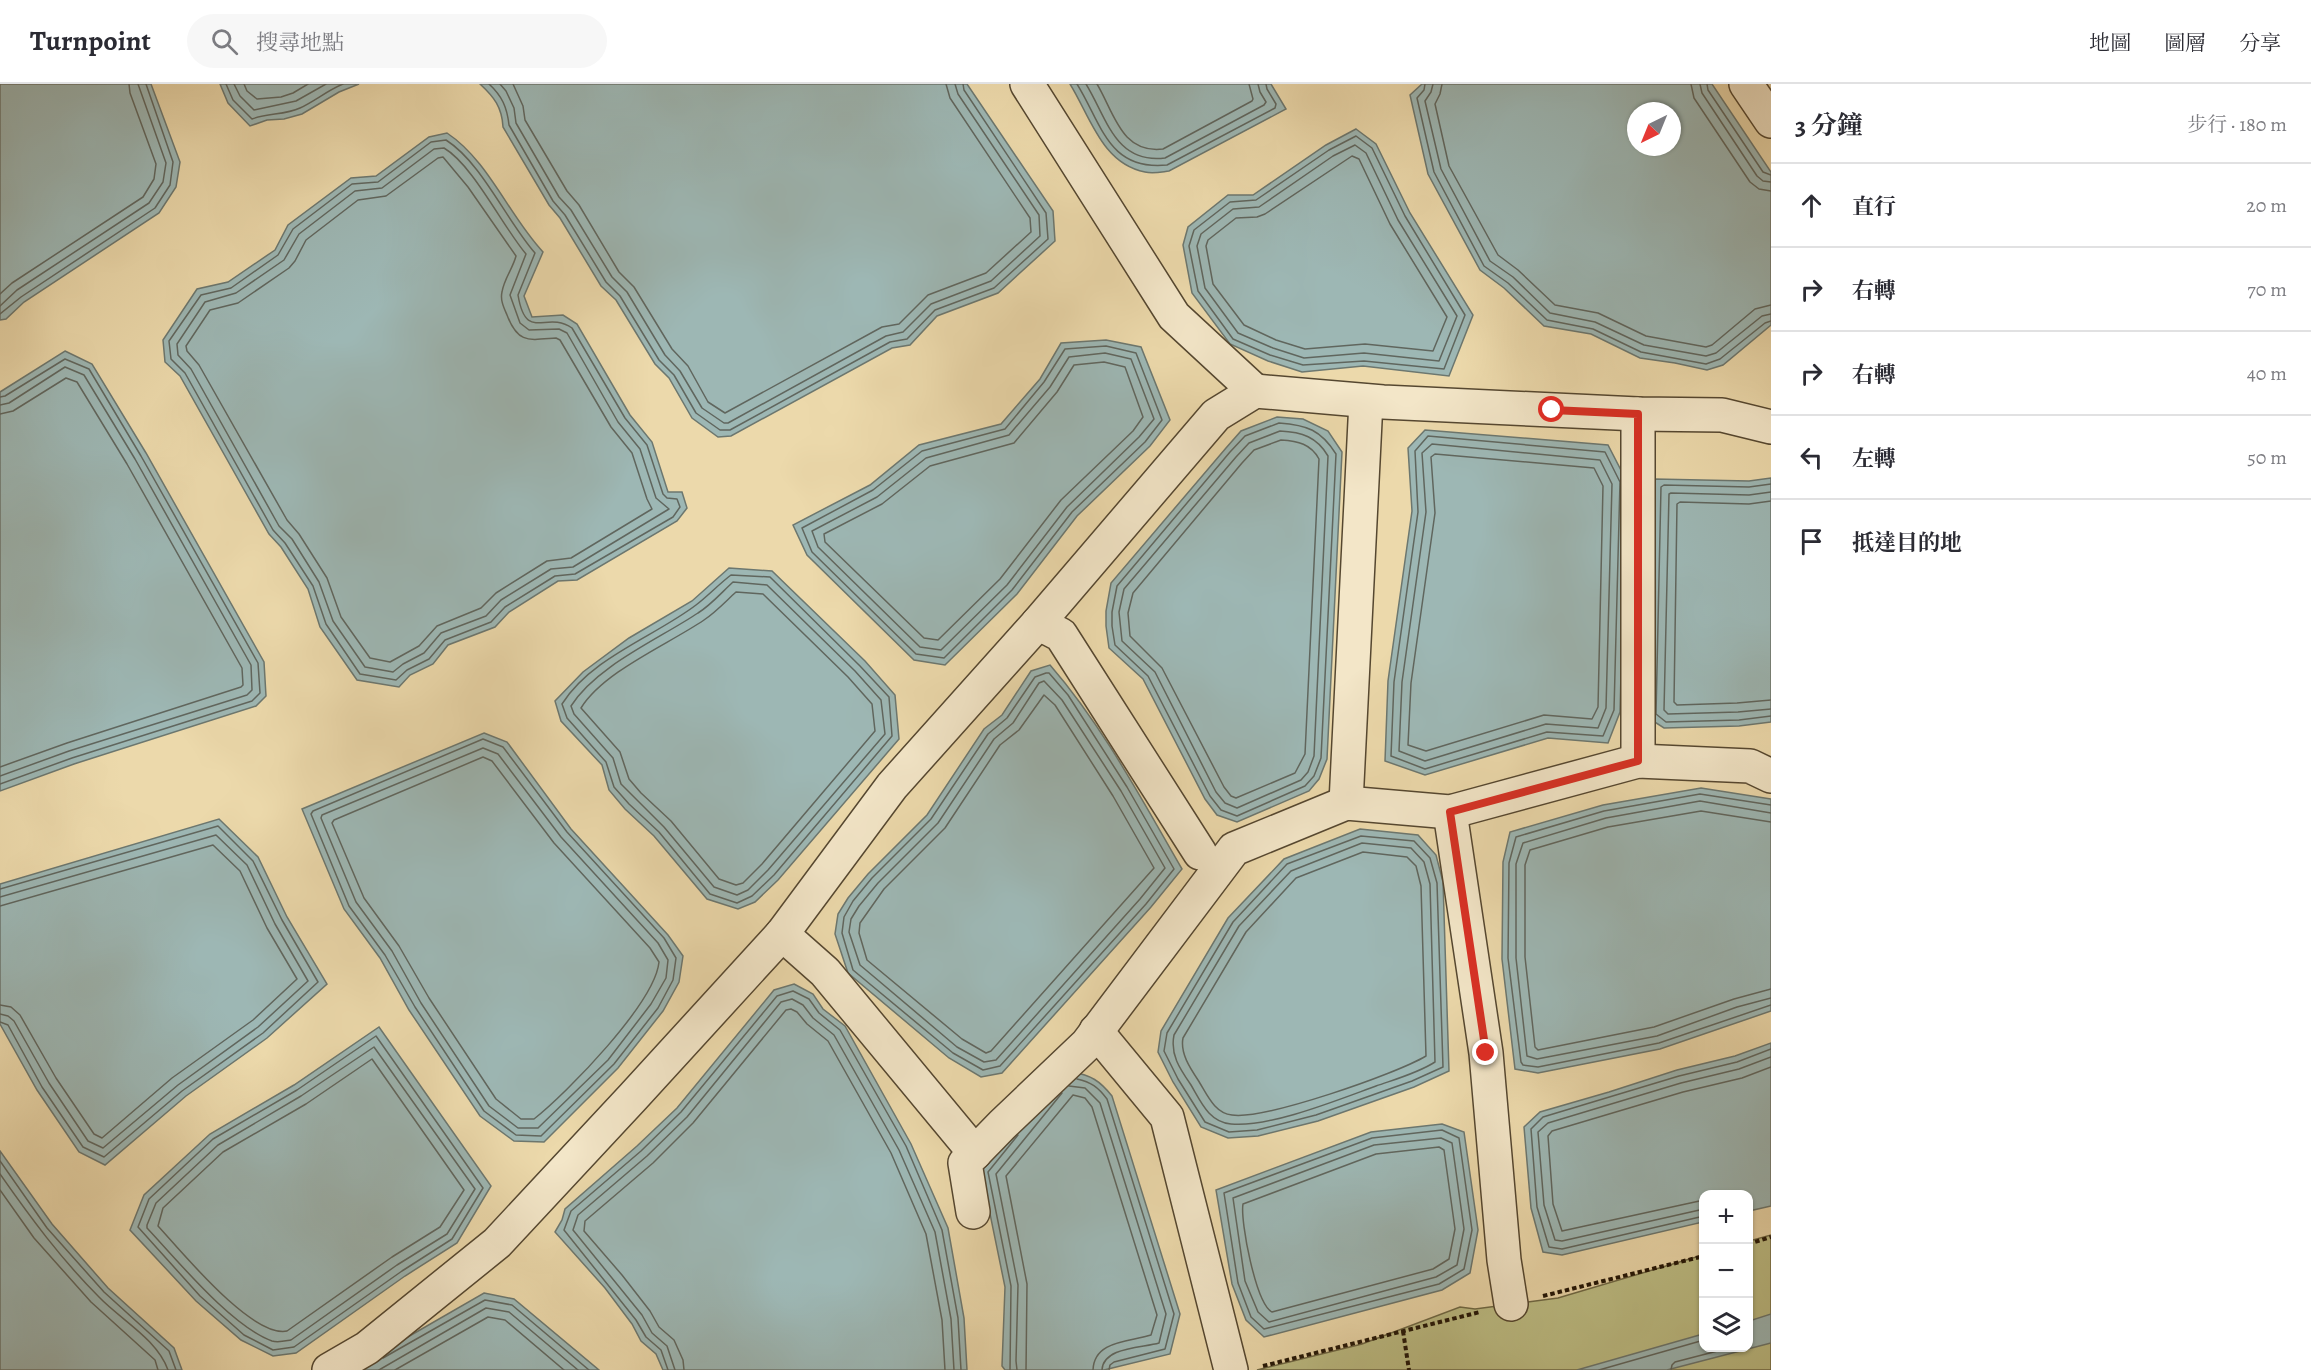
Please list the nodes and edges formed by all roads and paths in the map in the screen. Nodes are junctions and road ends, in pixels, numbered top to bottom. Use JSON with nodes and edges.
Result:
{"nodes":[{"id":1,"x":1028,"y":84,"type":"edge"},
{"id":2,"x":1746,"y":84,"type":"edge"},
{"id":3,"x":1771,"y":121,"type":"edge"},
{"id":4,"x":1255,"y":391,"type":"junction"},
{"id":5,"x":1366,"y":400,"type":"junction"},
{"id":6,"x":1638,"y":414,"type":"junction"},
{"id":7,"x":1771,"y":428,"type":"edge"},
{"id":8,"x":1038,"y":623,"type":"junction"},
{"id":9,"x":1638,"y":761,"type":"junction"},
{"id":10,"x":1771,"y":776,"type":"edge"},
{"id":11,"x":1346,"y":803,"type":"junction"},
{"id":12,"x":1450,"y":812,"type":"junction"},
{"id":13,"x":1200,"y":853,"type":"dead end"},
{"id":14,"x":782,"y":934,"type":"junction"},
{"id":15,"x":1096,"y":1031,"type":"junction"},
{"id":16,"x":975,"y":1153,"type":"junction"},
{"id":17,"x":973,"y":1212,"type":"dead end"},
{"id":18,"x":1771,"y":1237,"type":"edge"},
{"id":19,"x":1753,"y":1243,"type":"edge"},
{"id":20,"x":1511,"y":1304,"type":"dead end"},
{"id":21,"x":1403,"y":1331,"type":"dead end"},
{"id":22,"x":328,"y":1370,"type":"edge"},
{"id":23,"x":1231,"y":1370,"type":"edge"},
{"id":24,"x":1409,"y":1370,"type":"edge"}],
"edges":[{"from":1,"to":4,"type":"lane"},
{"from":2,"to":3,"type":"lane"},
{"from":4,"to":5,"type":"lane"},
{"from":4,"to":8,"type":"lane"},
{"from":5,"to":6,"type":"lane"},
{"from":5,"to":11,"type":"lane"},
{"from":6,"to":7,"type":"lane"},
{"from":6,"to":9,"type":"lane"},
{"from":8,"to":13,"type":"lane"},
{"from":8,"to":14,"type":"lane"},
{"from":9,"to":10,"type":"lane"},
{"from":9,"to":12,"type":"lane"},
{"from":11,"to":12,"type":"lane"},
{"from":11,"to":15,"type":"lane"},
{"from":12,"to":20,"type":"lane"},
{"from":14,"to":16,"type":"lane"},
{"from":14,"to":22,"type":"lane"},
{"from":15,"to":16,"type":"lane"},
{"from":15,"to":23,"type":"lane"},
{"from":16,"to":17,"type":"lane"},
{"from":18,"to":19,"type":"path"},
{"from":21,"to":24,"type":"path"}]}
